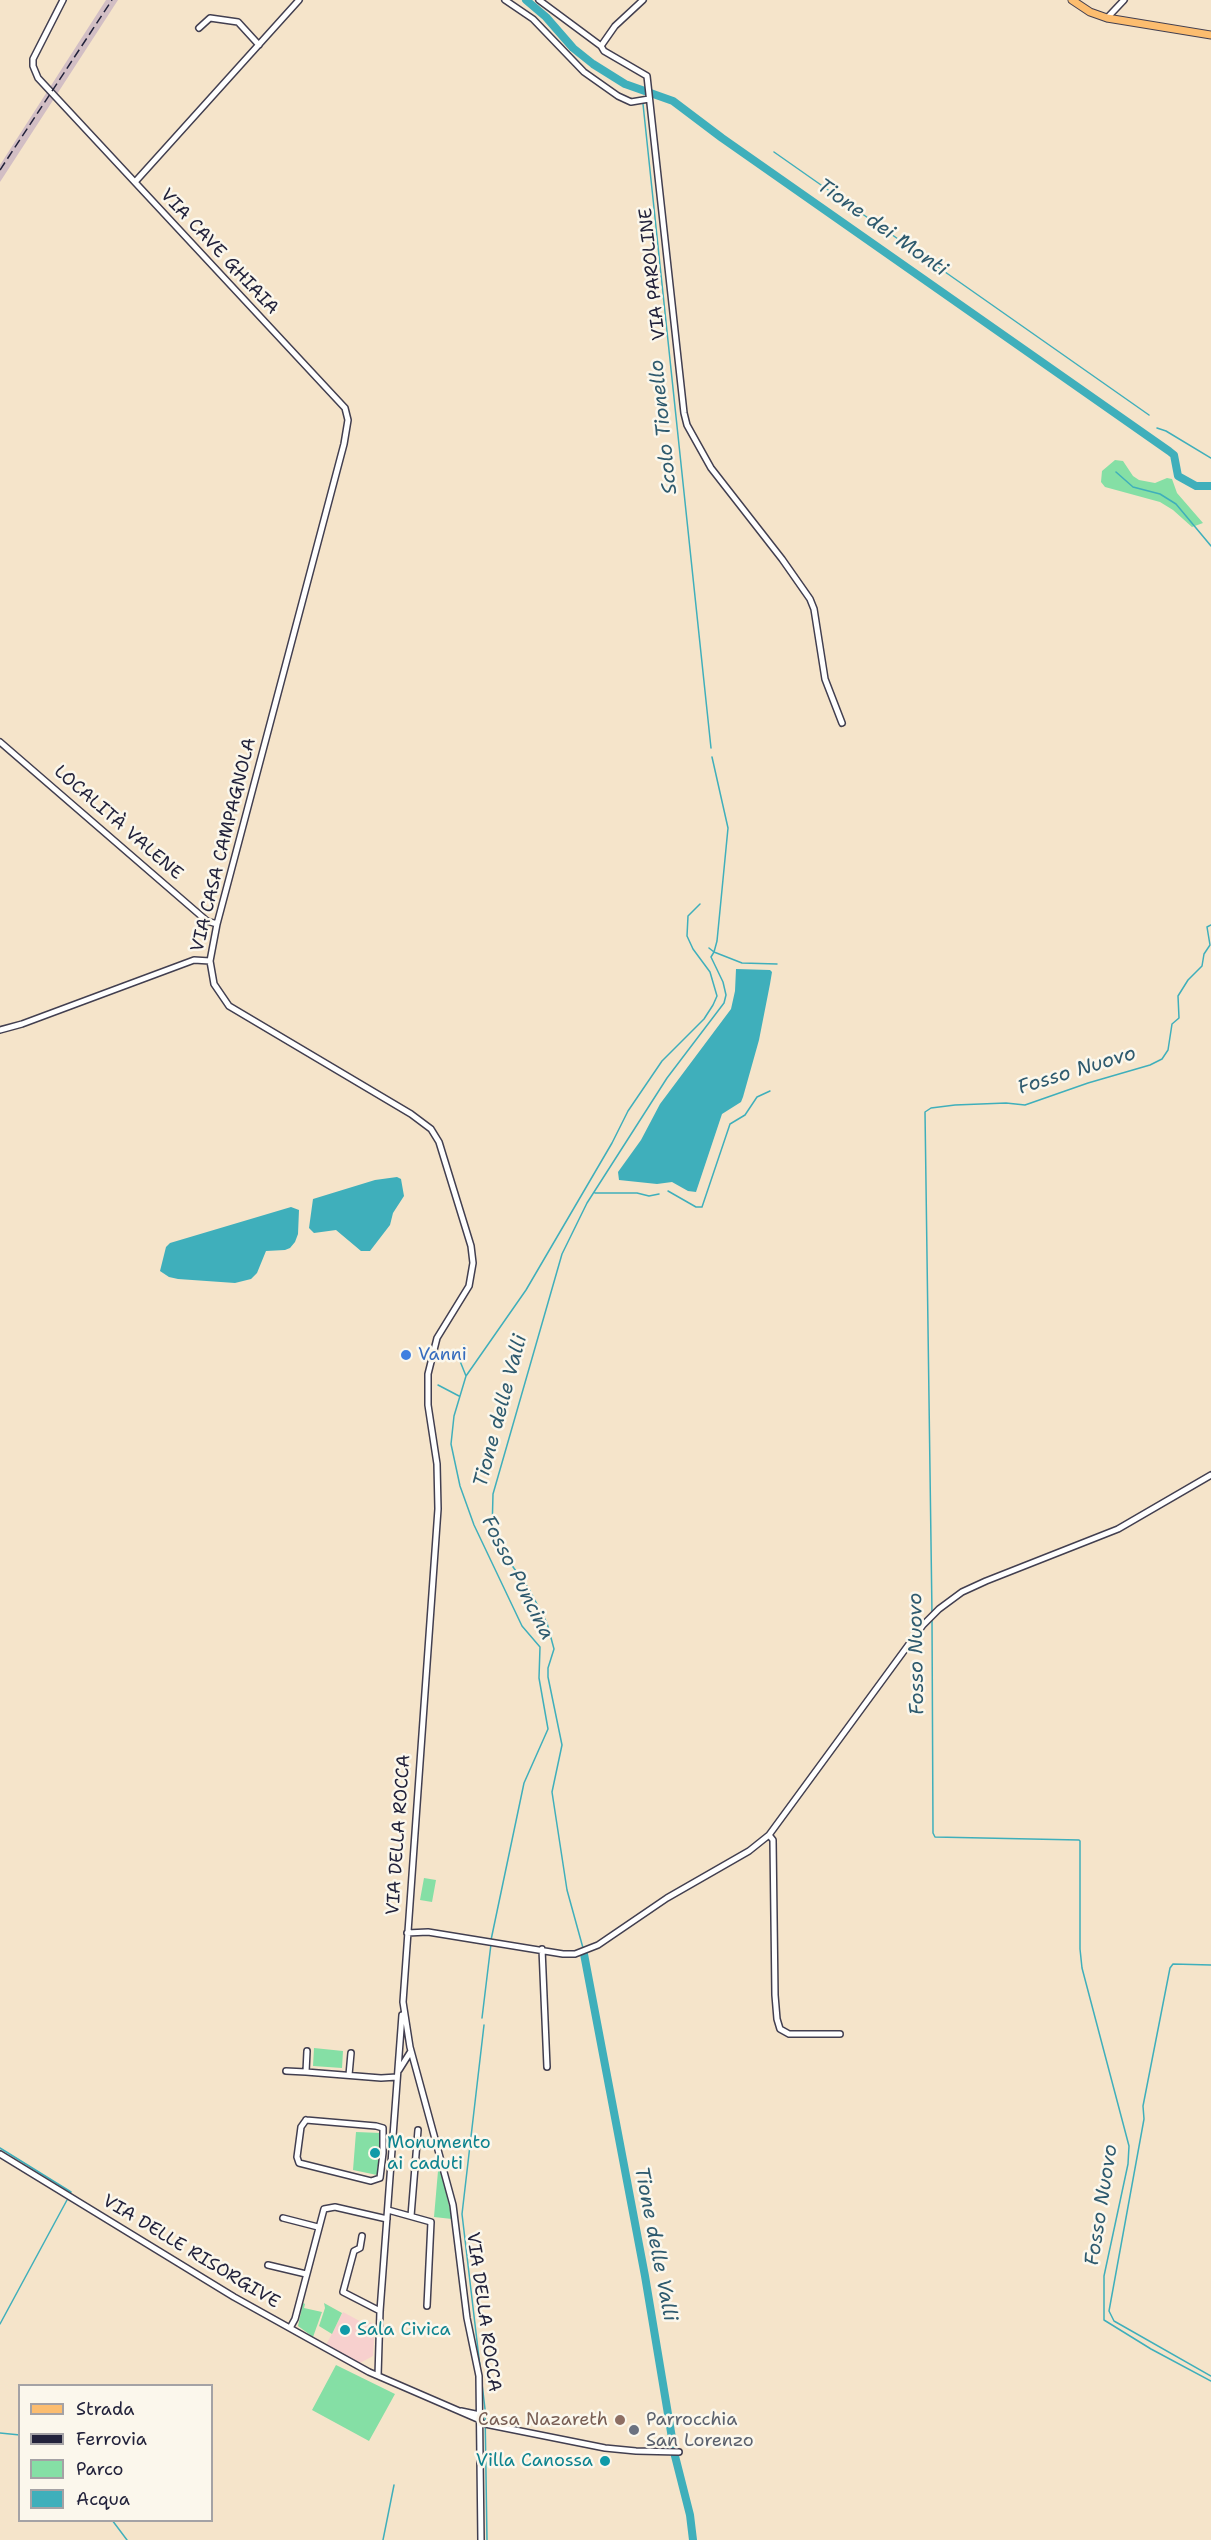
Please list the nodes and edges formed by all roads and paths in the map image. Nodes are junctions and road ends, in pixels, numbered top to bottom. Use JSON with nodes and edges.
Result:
{"nodes":[{"id":1,"x":63,"y":0,"type":"edge"},
{"id":2,"x":299,"y":0,"type":"edge"},
{"id":3,"x":505,"y":0,"type":"edge"},
{"id":4,"x":539,"y":0,"type":"edge"},
{"id":5,"x":644,"y":0,"type":"edge"},
{"id":6,"x":1072,"y":0,"type":"edge"},
{"id":7,"x":1124,"y":0,"type":"edge"},
{"id":8,"x":1107,"y":18,"type":"junction"},
{"id":9,"x":199,"y":28,"type":"dead end"},
{"id":10,"x":1211,"y":35,"type":"edge"},
{"id":11,"x":260,"y":45,"type":"junction"},
{"id":12,"x":601,"y":46,"type":"junction"},
{"id":13,"x":649,"y":99,"type":"junction"},
{"id":14,"x":135,"y":182,"type":"junction"},
{"id":15,"x":344,"y":444,"type":"joint"},
{"id":16,"x":842,"y":723,"type":"dead end"},
{"id":17,"x":0,"y":742,"type":"edge"},
{"id":18,"x":217,"y":924,"type":"junction"},
{"id":19,"x":210,"y":961,"type":"junction"},
{"id":20,"x":0,"y":1030,"type":"edge"},
{"id":21,"x":439,"y":1142,"type":"joint"},
{"id":22,"x":1211,"y":1475,"type":"edge"},
{"id":23,"x":769,"y":1835,"type":"junction"},
{"id":24,"x":408,"y":1933,"type":"junction"},
{"id":25,"x":542,"y":1950,"type":"junction"},
{"id":26,"x":404,"y":2010,"type":"junction"},
{"id":27,"x":840,"y":2034,"type":"dead end"},
{"id":28,"x":411,"y":2049,"type":"junction"},
{"id":29,"x":307,"y":2051,"type":"dead end"},
{"id":30,"x":351,"y":2053,"type":"dead end"},
{"id":31,"x":399,"y":2056,"type":"junction"},
{"id":32,"x":547,"y":2067,"type":"dead end"},
{"id":33,"x":417,"y":2070,"type":"junction"},
{"id":34,"x":286,"y":2071,"type":"dead end"},
{"id":35,"x":306,"y":2072,"type":"junction"},
{"id":36,"x":349,"y":2075,"type":"junction"},
{"id":37,"x":397,"y":2075,"type":"junction"},
{"id":38,"x":381,"y":2078,"type":"junction"},
{"id":39,"x":397,"y":2084,"type":"junction"},
{"id":40,"x":418,"y":2130,"type":"dead end"},
{"id":41,"x":383,"y":2152,"type":"junction"},
{"id":42,"x":392,"y":2153,"type":"junction"},
{"id":43,"x":0,"y":2154,"type":"edge"},
{"id":44,"x":388,"y":2210,"type":"junction"},
{"id":45,"x":411,"y":2216,"type":"junction"},
{"id":46,"x":283,"y":2218,"type":"dead end"},
{"id":47,"x":387,"y":2219,"type":"junction"},
{"id":48,"x":318,"y":2228,"type":"junction"},
{"id":49,"x":362,"y":2236,"type":"dead end"},
{"id":50,"x":268,"y":2265,"type":"dead end"},
{"id":51,"x":306,"y":2274,"type":"junction"},
{"id":52,"x":427,"y":2306,"type":"dead end"},
{"id":53,"x":380,"y":2311,"type":"junction"},
{"id":54,"x":290,"y":2328,"type":"junction"},
{"id":55,"x":378,"y":2358,"type":"junction"},
{"id":56,"x":369,"y":2372,"type":"junction"},
{"id":57,"x":378,"y":2376,"type":"junction"},
{"id":58,"x":480,"y":2401,"type":"junction"},
{"id":59,"x":459,"y":2411,"type":"junction"},
{"id":60,"x":470,"y":2411,"type":"junction"},
{"id":61,"x":480,"y":2419,"type":"junction"},
{"id":62,"x":679,"y":2452,"type":"dead end"},
{"id":63,"x":481,"y":2540,"type":"edge"}],
"edges":[{"from":1,"to":14,"type":"street","name":"VIA CAVE GHIAIA"},
{"from":2,"to":11,"type":"street"},
{"from":3,"to":13,"type":"street"},
{"from":4,"to":12,"type":"street"},
{"from":5,"to":12,"type":"street"},
{"from":6,"to":8,"type":"main road"},
{"from":7,"to":8,"type":"street"},
{"from":8,"to":10,"type":"main road"},
{"from":9,"to":11,"type":"street"},
{"from":11,"to":14,"type":"street"},
{"from":12,"to":13,"type":"street","name":"VIA PAROLINE"},
{"from":13,"to":16,"type":"street","name":"VIA PAROLINE"},
{"from":14,"to":15,"type":"street","name":"VIA CAVE GHIAIA"},
{"from":15,"to":18,"type":"street","name":"VIA CASA CAMPAGNOLA"},
{"from":17,"to":18,"type":"street","name":"LOCALITÀ VALENE"},
{"from":18,"to":19,"type":"street","name":"VIA CASA CAMPAGNOLA"},
{"from":19,"to":20,"type":"street"},
{"from":19,"to":21,"type":"street","name":"VIA CASA CAMPAGNOLA"},
{"from":21,"to":24,"type":"street","name":"VIA DELLA ROCCA"},
{"from":22,"to":23,"type":"street"},
{"from":23,"to":25,"type":"street"},
{"from":23,"to":27,"type":"street"},
{"from":24,"to":25,"type":"street"},
{"from":24,"to":26,"type":"street","name":"VIA DELLA ROCCA"},
{"from":25,"to":32,"type":"street"},
{"from":26,"to":28,"type":"street","name":"VIA DELLA ROCCA"},
{"from":26,"to":31,"type":"street"},
{"from":28,"to":31,"type":"street"},
{"from":28,"to":33,"type":"street","name":"VIA DELLA ROCCA"},
{"from":28,"to":37,"type":"street"},
{"from":29,"to":35,"type":"street"},
{"from":30,"to":36,"type":"street"},
{"from":31,"to":37,"type":"street"},
{"from":33,"to":37,"type":"street"},
{"from":33,"to":58,"type":"street","name":"VIA DELLA ROCCA"},
{"from":34,"to":35,"type":"street"},
{"from":35,"to":36,"type":"street"},
{"from":36,"to":38,"type":"street"},
{"from":37,"to":38,"type":"street"},
{"from":37,"to":39,"type":"street"},
{"from":38,"to":39,"type":"street"},
{"from":39,"to":42,"type":"street"},
{"from":40,"to":45,"type":"street"},
{"from":41,"to":41,"type":"street"},
{"from":41,"to":42,"type":"street"},
{"from":42,"to":44,"type":"street"},
{"from":43,"to":54,"type":"street","name":"VIA DELLE RISORGIVE"},
{"from":44,"to":45,"type":"street"},
{"from":44,"to":47,"type":"street"},
{"from":45,"to":52,"type":"street"},
{"from":46,"to":48,"type":"street"},
{"from":47,"to":48,"type":"street"},
{"from":47,"to":53,"type":"street"},
{"from":48,"to":51,"type":"street"},
{"from":49,"to":53,"type":"street"},
{"from":50,"to":51,"type":"street"},
{"from":51,"to":54,"type":"street"},
{"from":53,"to":55,"type":"street"},
{"from":54,"to":56,"type":"street","name":"VIA DELLE RISORGIVE"},
{"from":55,"to":56,"type":"street"},
{"from":55,"to":57,"type":"street"},
{"from":56,"to":57,"type":"street","name":"VIA DELLE RISORGIVE"},
{"from":57,"to":59,"type":"street","name":"VIA DELLE RISORGIVE"},
{"from":58,"to":60,"type":"street"},
{"from":58,"to":61,"type":"street","name":"VIA DELLA ROCCA"},
{"from":59,"to":60,"type":"street"},
{"from":59,"to":61,"type":"street","name":"VIA DELLE RISORGIVE"},
{"from":60,"to":61,"type":"street"},
{"from":61,"to":62,"type":"street"},
{"from":61,"to":63,"type":"street","name":"VIA DELLA ROCCA"}]}
